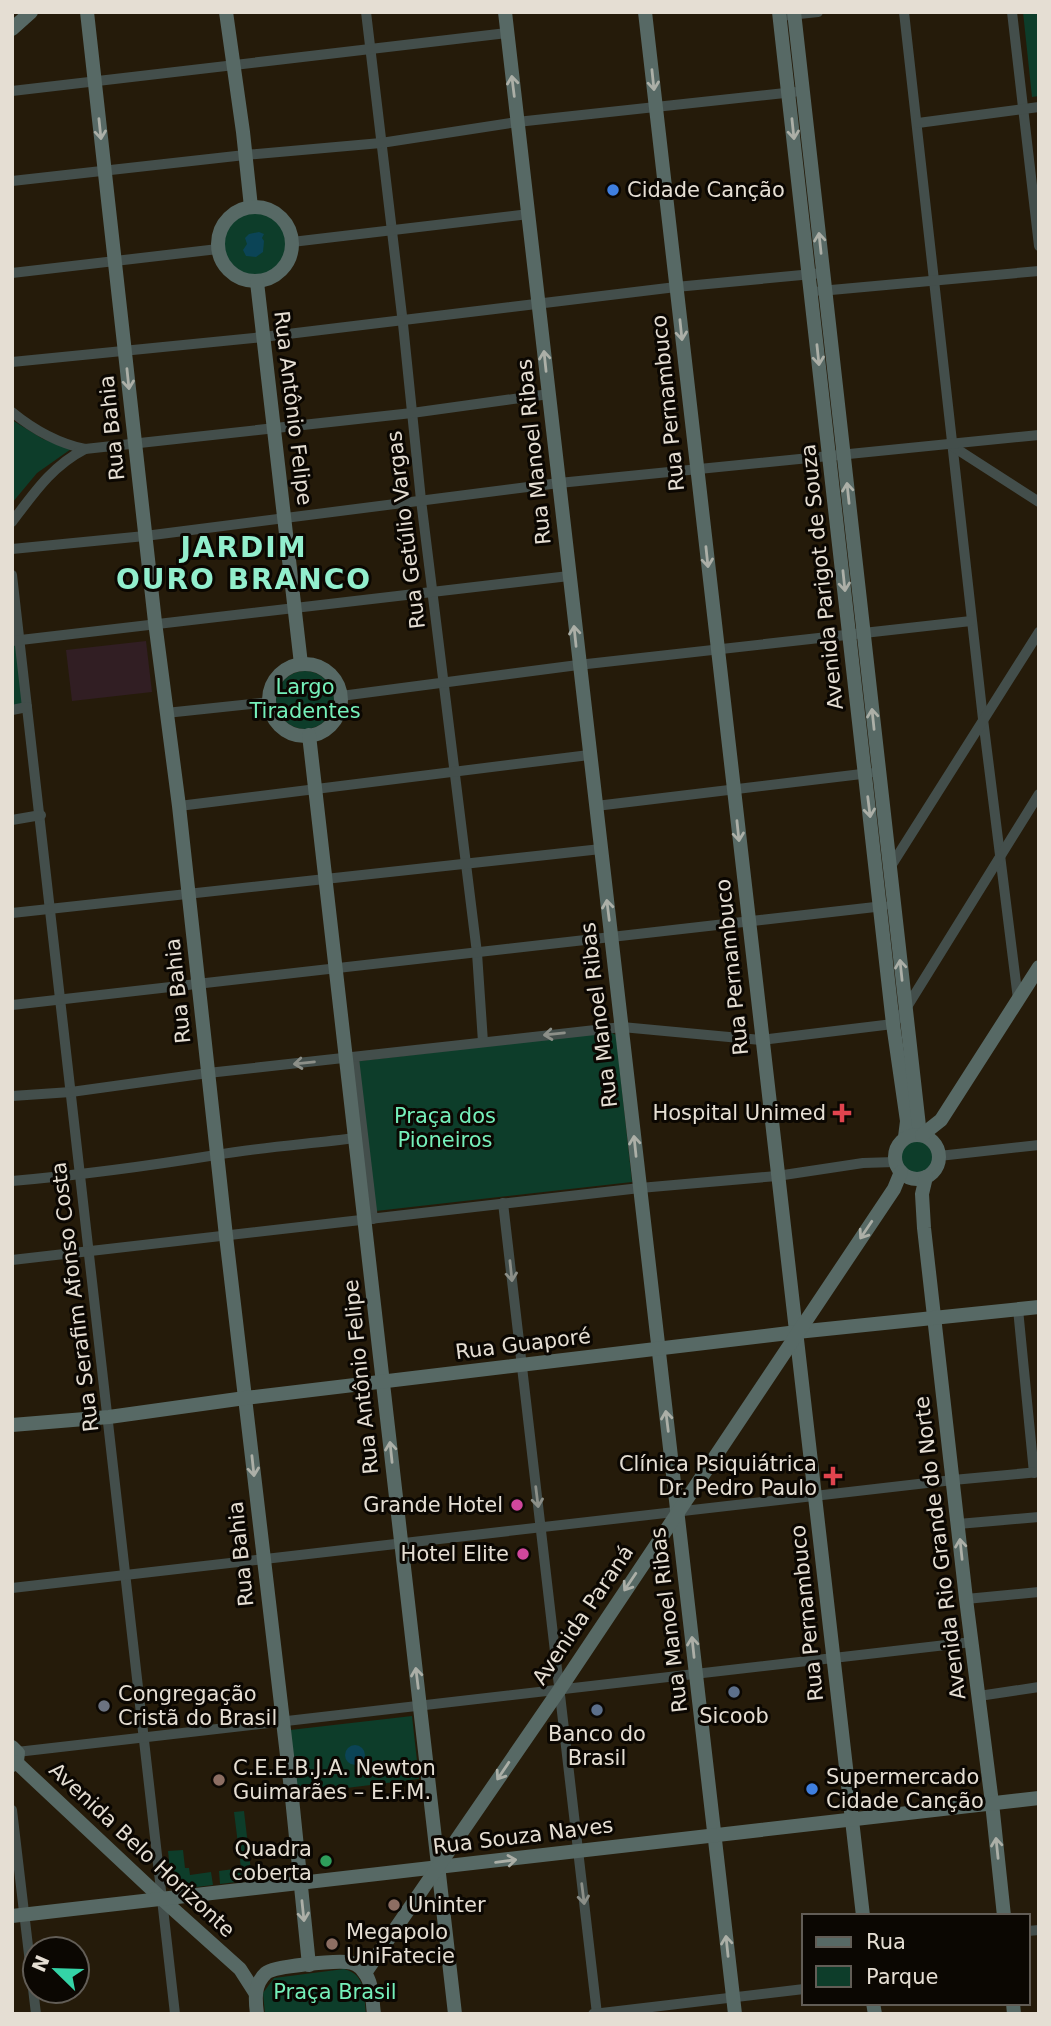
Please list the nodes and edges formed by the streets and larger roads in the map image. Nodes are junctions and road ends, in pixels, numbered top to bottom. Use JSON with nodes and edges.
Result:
{"nodes":[{"id":1,"x":31,"y":12,"type":"edge"},
{"id":2,"x":87,"y":12,"type":"edge"},
{"id":3,"x":226,"y":12,"type":"edge"},
{"id":4,"x":366,"y":12,"type":"edge"},
{"id":5,"x":505,"y":12,"type":"edge"},
{"id":6,"x":645,"y":12,"type":"edge"},
{"id":7,"x":818,"y":12,"type":"edge"},
{"id":8,"x":904,"y":12,"type":"edge"},
{"id":9,"x":1013,"y":12,"type":"edge"},
{"id":10,"x":787,"y":14,"type":"edge"},
{"id":11,"x":12,"y":29,"type":"edge"},
{"id":12,"x":507,"y":33,"type":"junction"},
{"id":13,"x":370,"y":49,"type":"junction"},
{"id":14,"x":234,"y":65,"type":"junction"},
{"id":15,"x":95,"y":81,"type":"junction"},
{"id":16,"x":12,"y":90,"type":"edge"},
{"id":17,"x":795,"y":92,"type":"junction"},
{"id":18,"x":656,"y":107,"type":"junction"},
{"id":19,"x":1039,"y":107,"type":"edge"},
{"id":20,"x":1022,"y":109,"type":"junction"},
{"id":21,"x":517,"y":122,"type":"junction"},
{"id":22,"x":918,"y":123,"type":"junction"},
{"id":23,"x":381,"y":143,"type":"junction"},
{"id":24,"x":245,"y":155,"type":"junction"},
{"id":25,"x":105,"y":171,"type":"junction"},
{"id":26,"x":12,"y":181,"type":"edge"},
{"id":27,"x":250,"y":207,"type":"junction"},
{"id":28,"x":528,"y":214,"type":"junction"},
{"id":29,"x":392,"y":230,"type":"junction"},
{"id":30,"x":292,"y":242,"type":"junction"},
{"id":31,"x":1039,"y":246,"type":"edge"},
{"id":32,"x":218,"y":249,"type":"junction"},
{"id":33,"x":115,"y":262,"type":"junction"},
{"id":34,"x":1039,"y":271,"type":"edge"},
{"id":35,"x":12,"y":273,"type":"edge"},
{"id":36,"x":816,"y":274,"type":"junction"},
{"id":37,"x":933,"y":279,"type":"junction"},
{"id":38,"x":257,"y":282,"type":"junction"},
{"id":39,"x":677,"y":287,"type":"junction"},
{"id":40,"x":818,"y":291,"type":"junction"},
{"id":41,"x":539,"y":303,"type":"junction"},
{"id":42,"x":402,"y":322,"type":"junction"},
{"id":43,"x":263,"y":337,"type":"junction"},
{"id":44,"x":125,"y":352,"type":"junction"},
{"id":45,"x":12,"y":362,"type":"edge"},
{"id":46,"x":549,"y":394,"type":"junction"},
{"id":47,"x":12,"y":412,"type":"edge"},
{"id":48,"x":412,"y":413,"type":"junction"},
{"id":49,"x":274,"y":427,"type":"junction"},
{"id":50,"x":1039,"y":435,"type":"edge"},
{"id":51,"x":135,"y":443,"type":"junction"},
{"id":52,"x":951,"y":446,"type":"junction"},
{"id":53,"x":85,"y":449,"type":"junction"},
{"id":54,"x":837,"y":456,"type":"junction"},
{"id":55,"x":697,"y":471,"type":"junction"},
{"id":56,"x":559,"y":483,"type":"junction"},
{"id":57,"x":421,"y":500,"type":"junction"},
{"id":58,"x":1039,"y":502,"type":"edge"},
{"id":59,"x":285,"y":518,"type":"junction"},
{"id":60,"x":12,"y":522,"type":"edge"},
{"id":61,"x":145,"y":536,"type":"junction"},
{"id":62,"x":12,"y":549,"type":"edge"},
{"id":63,"x":12,"y":575,"type":"edge"},
{"id":64,"x":569,"y":576,"type":"junction"},
{"id":65,"x":432,"y":591,"type":"junction"},
{"id":66,"x":295,"y":608,"type":"junction"},
{"id":67,"x":971,"y":621,"type":"junction"},
{"id":68,"x":155,"y":624,"type":"junction"},
{"id":69,"x":1039,"y":632,"type":"edge"},
{"id":70,"x":857,"y":634,"type":"junction"},
{"id":71,"x":16,"y":640,"type":"edge"},
{"id":72,"x":718,"y":650,"type":"junction"},
{"id":73,"x":301,"y":664,"type":"junction"},
{"id":74,"x":578,"y":665,"type":"junction"},
{"id":75,"x":444,"y":682,"type":"junction"},
{"id":76,"x":341,"y":696,"type":"junction"},
{"id":77,"x":270,"y":702,"type":"junction"},
{"id":78,"x":27,"y":707,"type":"junction"},
{"id":79,"x":12,"y":710,"type":"edge"},
{"id":80,"x":166,"y":713,"type":"junction"},
{"id":81,"x":982,"y":719,"type":"junction"},
{"id":82,"x":309,"y":735,"type":"junction"},
{"id":83,"x":589,"y":755,"type":"junction"},
{"id":84,"x":455,"y":772,"type":"junction"},
{"id":85,"x":872,"y":773,"type":"junction"},
{"id":86,"x":315,"y":788,"type":"junction"},
{"id":87,"x":733,"y":789,"type":"junction"},
{"id":88,"x":1039,"y":794,"type":"edge"},
{"id":89,"x":179,"y":806,"type":"junction"},
{"id":90,"x":596,"y":806,"type":"junction"},
{"id":91,"x":41,"y":815,"type":"junction"},
{"id":92,"x":12,"y":820,"type":"edge"},
{"id":93,"x":601,"y":849,"type":"junction"},
{"id":94,"x":1000,"y":855,"type":"junction"},
{"id":95,"x":466,"y":863,"type":"junction"},
{"id":96,"x":883,"y":868,"type":"junction"},
{"id":97,"x":326,"y":878,"type":"junction"},
{"id":98,"x":188,"y":894,"type":"junction"},
{"id":99,"x":888,"y":906,"type":"junction"},
{"id":100,"x":51,"y":909,"type":"junction"},
{"id":101,"x":12,"y":913,"type":"edge"},
{"id":102,"x":748,"y":923,"type":"junction"},
{"id":103,"x":612,"y":938,"type":"junction"},
{"id":104,"x":477,"y":953,"type":"junction"},
{"id":105,"x":336,"y":969,"type":"junction"},
{"id":106,"x":1038,"y":969,"type":"edge"},
{"id":107,"x":198,"y":983,"type":"junction"},
{"id":108,"x":61,"y":1000,"type":"junction"},
{"id":109,"x":1018,"y":1000,"type":"junction"},
{"id":110,"x":12,"y":1006,"type":"edge"},
{"id":111,"x":905,"y":1010,"type":"junction"},
{"id":112,"x":893,"y":1024,"type":"junction"},
{"id":113,"x":622,"y":1027,"type":"junction"},
{"id":114,"x":761,"y":1040,"type":"junction"},
{"id":115,"x":483,"y":1042,"type":"junction"},
{"id":116,"x":350,"y":1058,"type":"junction"},
{"id":117,"x":208,"y":1073,"type":"junction"},
{"id":118,"x":71,"y":1092,"type":"junction"},
{"id":119,"x":12,"y":1096,"type":"edge"},
{"id":120,"x":941,"y":1120,"type":"junction"},
{"id":121,"x":916,"y":1136,"type":"junction"},
{"id":122,"x":355,"y":1138,"type":"junction"},
{"id":123,"x":1039,"y":1145,"type":"edge"},
{"id":124,"x":937,"y":1151,"type":"junction"},
{"id":125,"x":217,"y":1154,"type":"junction"},
{"id":126,"x":898,"y":1167,"type":"junction"},
{"id":127,"x":80,"y":1175,"type":"junction"},
{"id":128,"x":777,"y":1176,"type":"junction"},
{"id":129,"x":926,"y":1177,"type":"junction"},
{"id":130,"x":12,"y":1181,"type":"edge"},
{"id":131,"x":640,"y":1188,"type":"junction"},
{"id":132,"x":503,"y":1203,"type":"junction"},
{"id":133,"x":369,"y":1219,"type":"junction"},
{"id":134,"x":226,"y":1236,"type":"junction"},
{"id":135,"x":88,"y":1251,"type":"junction"},
{"id":136,"x":12,"y":1260,"type":"edge"},
{"id":137,"x":1039,"y":1307,"type":"edge"},
{"id":138,"x":1018,"y":1309,"type":"junction"},
{"id":139,"x":935,"y":1318,"type":"junction"},
{"id":140,"x":797,"y":1332,"type":"junction"},
{"id":141,"x":658,"y":1349,"type":"junction"},
{"id":142,"x":522,"y":1365,"type":"junction"},
{"id":143,"x":383,"y":1382,"type":"junction"},
{"id":144,"x":245,"y":1398,"type":"junction"},
{"id":145,"x":109,"y":1416,"type":"junction"},
{"id":146,"x":12,"y":1425,"type":"edge"},
{"id":147,"x":1036,"y":1472,"type":"edge"},
{"id":148,"x":953,"y":1480,"type":"junction"},
{"id":149,"x":815,"y":1496,"type":"junction"},
{"id":150,"x":677,"y":1511,"type":"junction"},
{"id":151,"x":1039,"y":1517,"type":"edge"},
{"id":152,"x":958,"y":1524,"type":"junction"},
{"id":153,"x":541,"y":1527,"type":"junction"},
{"id":154,"x":401,"y":1543,"type":"junction"},
{"id":155,"x":263,"y":1560,"type":"junction"},
{"id":156,"x":125,"y":1575,"type":"junction"},
{"id":157,"x":12,"y":1588,"type":"edge"},
{"id":158,"x":1039,"y":1592,"type":"edge"},
{"id":159,"x":966,"y":1599,"type":"junction"},
{"id":160,"x":972,"y":1642,"type":"junction"},
{"id":161,"x":833,"y":1657,"type":"junction"},
{"id":162,"x":696,"y":1674,"type":"junction"},
{"id":163,"x":1039,"y":1687,"type":"edge"},
{"id":164,"x":560,"y":1689,"type":"junction"},
{"id":165,"x":979,"y":1696,"type":"junction"},
{"id":166,"x":420,"y":1705,"type":"junction"},
{"id":167,"x":281,"y":1721,"type":"junction"},
{"id":168,"x":144,"y":1737,"type":"junction"},
{"id":169,"x":14,"y":1756,"type":"edge"},
{"id":170,"x":1039,"y":1798,"type":"edge"},
{"id":171,"x":992,"y":1803,"type":"junction"},
{"id":172,"x":12,"y":1810,"type":"edge"},
{"id":173,"x":851,"y":1820,"type":"junction"},
{"id":174,"x":715,"y":1836,"type":"junction"},
{"id":175,"x":578,"y":1851,"type":"junction"},
{"id":176,"x":438,"y":1867,"type":"junction"},
{"id":177,"x":300,"y":1883,"type":"junction"},
{"id":178,"x":162,"y":1899,"type":"junction"},
{"id":179,"x":863,"y":1914,"type":"edge"},
{"id":180,"x":1004,"y":1914,"type":"edge"},
{"id":181,"x":18,"y":1916,"type":"edge"},
{"id":182,"x":309,"y":1965,"type":"junction"},
{"id":183,"x":240,"y":1969,"type":"junction"},
{"id":184,"x":271,"y":1970,"type":"junction"},
{"id":185,"x":365,"y":1973,"type":"junction"},
{"id":186,"x":802,"y":1989,"type":"edge"},
{"id":187,"x":256,"y":1994,"type":"junction"},
{"id":188,"x":733,"y":1998,"type":"junction"},
{"id":189,"x":36,"y":2014,"type":"edge"},
{"id":190,"x":175,"y":2014,"type":"edge"},
{"id":191,"x":257,"y":2014,"type":"edge"},
{"id":192,"x":374,"y":2014,"type":"edge"},
{"id":193,"x":455,"y":2014,"type":"edge"},
{"id":194,"x":596,"y":2014,"type":"edge"},
{"id":195,"x":735,"y":2014,"type":"edge"}],
"edges":[{"from":1,"to":11,"type":"street"},
{"from":2,"to":15,"type":"street","name":"Rua Bahia"},
{"from":3,"to":14,"type":"street"},
{"from":4,"to":13,"type":"street","name":"Rua Getúlio Vargas"},
{"from":5,"to":12,"type":"street","name":"Rua Manoel Ribas"},
{"from":6,"to":18,"type":"street","name":"Rua Pernambuco","one_way":true},
{"from":7,"to":10,"type":"street"},
{"from":8,"to":22,"type":"street"},
{"from":9,"to":20,"type":"street"},
{"from":10,"to":17,"type":"street","name":"Avenida Parigot de Souza"},
{"from":12,"to":13,"type":"street"},
{"from":21,"to":12,"type":"street","name":"Rua Manoel Ribas","one_way":true},
{"from":13,"to":14,"type":"street"},
{"from":13,"to":23,"type":"street","name":"Rua Getúlio Vargas"},
{"from":14,"to":15,"type":"street"},
{"from":14,"to":24,"type":"street"},
{"from":15,"to":16,"type":"street"},
{"from":15,"to":25,"type":"street","name":"Rua Bahia","one_way":true},
{"from":17,"to":18,"type":"street"},
{"from":17,"to":36,"type":"street","name":"Avenida Parigot de Souza"},
{"from":18,"to":21,"type":"street"},
{"from":18,"to":39,"type":"street","name":"Rua Pernambuco"},
{"from":19,"to":20,"type":"street"},
{"from":20,"to":22,"type":"street"},
{"from":20,"to":31,"type":"street"},
{"from":21,"to":23,"type":"street"},
{"from":21,"to":28,"type":"street","name":"Rua Manoel Ribas"},
{"from":22,"to":37,"type":"street"},
{"from":23,"to":24,"type":"street"},
{"from":23,"to":29,"type":"street","name":"Rua Getúlio Vargas"},
{"from":24,"to":25,"type":"street"},
{"from":24,"to":27,"type":"street"},
{"from":25,"to":26,"type":"street"},
{"from":25,"to":33,"type":"street","name":"Rua Bahia"},
{"from":27,"to":30,"type":"street"},
{"from":27,"to":32,"type":"street"},
{"from":28,"to":29,"type":"street"},
{"from":28,"to":41,"type":"street","name":"Rua Manoel Ribas"},
{"from":29,"to":30,"type":"street"},
{"from":29,"to":42,"type":"street","name":"Rua Getúlio Vargas"},
{"from":30,"to":38,"type":"street"},
{"from":32,"to":33,"type":"street"},
{"from":32,"to":38,"type":"street"},
{"from":33,"to":35,"type":"street"},
{"from":33,"to":44,"type":"street","name":"Rua Bahia"},
{"from":34,"to":37,"type":"street"},
{"from":36,"to":39,"type":"street"},
{"from":36,"to":40,"type":"street","name":"Avenida Parigot de Souza"},
{"from":37,"to":40,"type":"street"},
{"from":37,"to":52,"type":"street"},
{"from":38,"to":43,"type":"street","name":"Rua Antônio Felipe"},
{"from":39,"to":41,"type":"street"},
{"from":39,"to":55,"type":"street","name":"Rua Pernambuco","one_way":true},
{"from":40,"to":54,"type":"street","name":"Avenida Parigot de Souza"},
{"from":41,"to":42,"type":"street"},
{"from":46,"to":41,"type":"street","name":"Rua Manoel Ribas","one_way":true},
{"from":42,"to":43,"type":"street"},
{"from":42,"to":48,"type":"street","name":"Rua Getúlio Vargas"},
{"from":43,"to":44,"type":"street"},
{"from":43,"to":49,"type":"street","name":"Rua Antônio Felipe"},
{"from":44,"to":45,"type":"street"},
{"from":44,"to":51,"type":"street","name":"Rua Bahia","one_way":true},
{"from":46,"to":48,"type":"street"},
{"from":46,"to":56,"type":"street","name":"Rua Manoel Ribas"},
{"from":47,"to":53,"type":"street"},
{"from":48,"to":49,"type":"street"},
{"from":48,"to":57,"type":"street","name":"Rua Getúlio Vargas"},
{"from":49,"to":51,"type":"street"},
{"from":49,"to":59,"type":"street","name":"Rua Antônio Felipe"},
{"from":50,"to":52,"type":"street"},
{"from":51,"to":53,"type":"street"},
{"from":51,"to":61,"type":"street","name":"Rua Bahia"},
{"from":52,"to":54,"type":"street"},
{"from":52,"to":58,"type":"street"},
{"from":52,"to":67,"type":"street"},
{"from":53,"to":60,"type":"street"},
{"from":54,"to":55,"type":"street"},
{"from":54,"to":70,"type":"street","name":"Avenida Parigot de Souza"},
{"from":55,"to":56,"type":"street"},
{"from":55,"to":72,"type":"street","name":"Rua Pernambuco","one_way":true},
{"from":56,"to":57,"type":"street"},
{"from":56,"to":64,"type":"street","name":"Rua Manoel Ribas"},
{"from":57,"to":59,"type":"street"},
{"from":57,"to":65,"type":"street","name":"Rua Getúlio Vargas"},
{"from":59,"to":61,"type":"street"},
{"from":59,"to":66,"type":"street","name":"Rua Antônio Felipe"},
{"from":61,"to":62,"type":"street"},
{"from":61,"to":68,"type":"street","name":"Rua Bahia"},
{"from":63,"to":71,"type":"street","name":"Rua Serafim Afonso Costa"},
{"from":64,"to":65,"type":"street"},
{"from":74,"to":64,"type":"street","name":"Rua Manoel Ribas","one_way":true},
{"from":65,"to":66,"type":"street"},
{"from":65,"to":75,"type":"street","name":"Rua Getúlio Vargas"},
{"from":66,"to":68,"type":"street"},
{"from":66,"to":73,"type":"street","name":"Rua Antônio Felipe"},
{"from":67,"to":70,"type":"street"},
{"from":67,"to":81,"type":"street"},
{"from":68,"to":71,"type":"street"},
{"from":68,"to":80,"type":"street","name":"Rua Bahia"},
{"from":69,"to":81,"type":"street"},
{"from":70,"to":72,"type":"street"},
{"from":70,"to":85,"type":"street","name":"Avenida Parigot de Souza"},
{"from":71,"to":78,"type":"street","name":"Rua Serafim Afonso Costa"},
{"from":72,"to":74,"type":"street"},
{"from":72,"to":87,"type":"street","name":"Rua Pernambuco"},
{"from":73,"to":76,"type":"street"},
{"from":73,"to":77,"type":"street"},
{"from":74,"to":75,"type":"street"},
{"from":74,"to":83,"type":"street","name":"Rua Manoel Ribas"},
{"from":75,"to":76,"type":"street"},
{"from":75,"to":84,"type":"street","name":"Rua Getúlio Vargas"},
{"from":76,"to":82,"type":"street"},
{"from":77,"to":80,"type":"street"},
{"from":77,"to":82,"type":"street"},
{"from":78,"to":79,"type":"street"},
{"from":78,"to":91,"type":"street","name":"Rua Serafim Afonso Costa"},
{"from":80,"to":89,"type":"street","name":"Rua Bahia"},
{"from":81,"to":94,"type":"street"},
{"from":81,"to":96,"type":"street"},
{"from":82,"to":86,"type":"street","name":"Rua Antônio Felipe"},
{"from":83,"to":84,"type":"street"},
{"from":83,"to":90,"type":"street","name":"Rua Manoel Ribas"},
{"from":84,"to":86,"type":"street"},
{"from":84,"to":95,"type":"street","name":"Rua Getúlio Vargas"},
{"from":85,"to":87,"type":"street"},
{"from":85,"to":96,"type":"street","name":"Avenida Parigot de Souza"},
{"from":86,"to":89,"type":"street"},
{"from":86,"to":97,"type":"street","name":"Rua Antônio Felipe"},
{"from":87,"to":90,"type":"street"},
{"from":87,"to":102,"type":"street","name":"Rua Pernambuco","one_way":true},
{"from":88,"to":94,"type":"street"},
{"from":89,"to":98,"type":"street","name":"Rua Bahia"},
{"from":90,"to":93,"type":"street","name":"Rua Manoel Ribas"},
{"from":91,"to":92,"type":"street"},
{"from":91,"to":100,"type":"street","name":"Rua Serafim Afonso Costa"},
{"from":93,"to":95,"type":"street"},
{"from":103,"to":93,"type":"street","name":"Rua Manoel Ribas","one_way":true},
{"from":94,"to":109,"type":"street"},
{"from":94,"to":111,"type":"street"},
{"from":95,"to":97,"type":"street"},
{"from":95,"to":104,"type":"street","name":"Rua Getúlio Vargas"},
{"from":96,"to":99,"type":"street","name":"Avenida Parigot de Souza"},
{"from":97,"to":98,"type":"street"},
{"from":97,"to":105,"type":"street","name":"Rua Antônio Felipe"},
{"from":98,"to":100,"type":"street"},
{"from":98,"to":107,"type":"street","name":"Rua Bahia"},
{"from":99,"to":102,"type":"street"},
{"from":111,"to":99,"type":"street","name":"Avenida Parigot de Souza","one_way":true},
{"from":99,"to":112,"type":"street","name":"Avenida Parigot de Souza"},
{"from":100,"to":101,"type":"street"},
{"from":100,"to":108,"type":"street","name":"Rua Serafim Afonso Costa"},
{"from":102,"to":103,"type":"street"},
{"from":102,"to":114,"type":"street","name":"Rua Pernambuco"},
{"from":103,"to":104,"type":"street"},
{"from":103,"to":113,"type":"street","name":"Rua Manoel Ribas"},
{"from":104,"to":105,"type":"street"},
{"from":104,"to":115,"type":"street","name":"Rua Getúlio Vargas"},
{"from":105,"to":107,"type":"street"},
{"from":105,"to":116,"type":"street","name":"Rua Antônio Felipe"},
{"from":106,"to":109,"type":"street"},
{"from":107,"to":108,"type":"street"},
{"from":107,"to":117,"type":"street","name":"Rua Bahia"},
{"from":108,"to":110,"type":"street"},
{"from":108,"to":118,"type":"street","name":"Rua Serafim Afonso Costa"},
{"from":109,"to":120,"type":"street"},
{"from":111,"to":112,"type":"street"},
{"from":111,"to":121,"type":"street","name":"Avenida Parigot de Souza"},
{"from":112,"to":114,"type":"street"},
{"from":112,"to":121,"type":"street","name":"Avenida Parigot de Souza"},
{"from":113,"to":114,"type":"street"},
{"from":113,"to":115,"type":"street","one_way":true},
{"from":131,"to":113,"type":"street","name":"Rua Manoel Ribas","one_way":true},
{"from":114,"to":128,"type":"street","name":"Rua Pernambuco"},
{"from":115,"to":116,"type":"street"},
{"from":116,"to":117,"type":"street","one_way":true},
{"from":116,"to":122,"type":"street","name":"Rua Antônio Felipe"},
{"from":116,"to":133,"type":"street","name":"Rua Antônio Felipe"},
{"from":117,"to":118,"type":"street"},
{"from":117,"to":125,"type":"street","name":"Rua Bahia"},
{"from":118,"to":119,"type":"street"},
{"from":118,"to":127,"type":"street","name":"Rua Serafim Afonso Costa"},
{"from":120,"to":121,"type":"street"},
{"from":120,"to":124,"type":"street"},
{"from":121,"to":124,"type":"street"},
{"from":121,"to":126,"type":"street"},
{"from":122,"to":125,"type":"street"},
{"from":122,"to":133,"type":"street","name":"Rua Antônio Felipe"},
{"from":123,"to":124,"type":"street"},
{"from":124,"to":129,"type":"street"},
{"from":125,"to":127,"type":"street"},
{"from":125,"to":134,"type":"street","name":"Rua Bahia"},
{"from":126,"to":128,"type":"street"},
{"from":126,"to":129,"type":"street"},
{"from":126,"to":140,"type":"street","name":"Avenida Paraná","one_way":true},
{"from":127,"to":130,"type":"street"},
{"from":127,"to":135,"type":"street","name":"Rua Serafim Afonso Costa"},
{"from":128,"to":131,"type":"street"},
{"from":128,"to":140,"type":"street","name":"Rua Pernambuco"},
{"from":129,"to":139,"type":"street","name":"Avenida Rio Grande do Norte"},
{"from":131,"to":132,"type":"street"},
{"from":131,"to":141,"type":"street","name":"Rua Manoel Ribas"},
{"from":132,"to":133,"type":"street"},
{"from":132,"to":142,"type":"street","one_way":true},
{"from":133,"to":134,"type":"street"},
{"from":133,"to":143,"type":"street","name":"Rua Antônio Felipe"},
{"from":134,"to":135,"type":"street"},
{"from":134,"to":144,"type":"street","name":"Rua Bahia"},
{"from":135,"to":136,"type":"street"},
{"from":135,"to":145,"type":"street","name":"Rua Serafim Afonso Costa"},
{"from":137,"to":138,"type":"street","name":"Rua Guaporé"},
{"from":138,"to":139,"type":"street","name":"Rua Guaporé"},
{"from":138,"to":147,"type":"street"},
{"from":139,"to":140,"type":"street","name":"Rua Guaporé"},
{"from":139,"to":148,"type":"street","name":"Avenida Rio Grande do Norte"},
{"from":140,"to":141,"type":"street","name":"Rua Guaporé"},
{"from":140,"to":149,"type":"street","name":"Rua Pernambuco"},
{"from":140,"to":150,"type":"street","name":"Avenida Paraná"},
{"from":141,"to":142,"type":"street","name":"Rua Guaporé"},
{"from":150,"to":141,"type":"street","name":"Rua Manoel Ribas","one_way":true},
{"from":142,"to":143,"type":"street","name":"Rua Guaporé"},
{"from":142,"to":153,"type":"street","one_way":true},
{"from":143,"to":144,"type":"street","name":"Rua Guaporé"},
{"from":154,"to":143,"type":"street","name":"Rua Antônio Felipe","one_way":true},
{"from":144,"to":145,"type":"street","name":"Rua Guaporé"},
{"from":144,"to":155,"type":"street","name":"Rua Bahia","one_way":true},
{"from":145,"to":146,"type":"street","name":"Rua Guaporé"},
{"from":145,"to":156,"type":"street","name":"Rua Serafim Afonso Costa"},
{"from":147,"to":148,"type":"street"},
{"from":148,"to":149,"type":"street"},
{"from":148,"to":152,"type":"street","name":"Avenida Rio Grande do Norte"},
{"from":149,"to":150,"type":"street"},
{"from":149,"to":161,"type":"street","name":"Rua Pernambuco"},
{"from":150,"to":153,"type":"street"},
{"from":162,"to":150,"type":"street","name":"Rua Manoel Ribas","one_way":true},
{"from":150,"to":164,"type":"street","name":"Avenida Paraná","one_way":true},
{"from":151,"to":152,"type":"street"},
{"from":159,"to":152,"type":"street","name":"Avenida Rio Grande do Norte","one_way":true},
{"from":153,"to":154,"type":"street"},
{"from":153,"to":164,"type":"street"},
{"from":154,"to":155,"type":"street"},
{"from":166,"to":154,"type":"street","name":"Rua Antônio Felipe","one_way":true},
{"from":155,"to":156,"type":"street"},
{"from":155,"to":167,"type":"street","name":"Rua Bahia"},
{"from":156,"to":157,"type":"street"},
{"from":156,"to":168,"type":"street","name":"Rua Serafim Afonso Costa"},
{"from":158,"to":159,"type":"street"},
{"from":159,"to":160,"type":"street","name":"Avenida Rio Grande do Norte"},
{"from":160,"to":161,"type":"street"},
{"from":160,"to":165,"type":"street","name":"Avenida Rio Grande do Norte"},
{"from":161,"to":162,"type":"street"},
{"from":161,"to":173,"type":"street","name":"Rua Pernambuco"},
{"from":162,"to":164,"type":"street"},
{"from":162,"to":174,"type":"street","name":"Rua Manoel Ribas"},
{"from":163,"to":165,"type":"street"},
{"from":164,"to":166,"type":"street"},
{"from":164,"to":175,"type":"street"},
{"from":164,"to":176,"type":"street","name":"Avenida Paraná","one_way":true},
{"from":165,"to":171,"type":"street","name":"Avenida Rio Grande do Norte"},
{"from":166,"to":167,"type":"street"},
{"from":166,"to":176,"type":"street","name":"Rua Antônio Felipe"},
{"from":167,"to":168,"type":"street"},
{"from":167,"to":177,"type":"street","name":"Rua Bahia"},
{"from":168,"to":169,"type":"street"},
{"from":168,"to":178,"type":"street","name":"Rua Serafim Afonso Costa"},
{"from":169,"to":178,"type":"street","name":"Avenida Belo Horizonte"},
{"from":170,"to":171,"type":"street","name":"Rua Souza Naves"},
{"from":171,"to":173,"type":"street","name":"Rua Souza Naves"},
{"from":180,"to":171,"type":"street","name":"Avenida Rio Grande do Norte","one_way":true},
{"from":172,"to":181,"type":"street"},
{"from":173,"to":174,"type":"street","name":"Rua Souza Naves"},
{"from":173,"to":179,"type":"street","name":"Rua Pernambuco"},
{"from":174,"to":175,"type":"street","name":"Rua Souza Naves"},
{"from":188,"to":174,"type":"street","name":"Rua Manoel Ribas","one_way":true},
{"from":176,"to":175,"type":"street","name":"Rua Souza Naves","one_way":true},
{"from":175,"to":194,"type":"street","one_way":true},
{"from":176,"to":177,"type":"street","name":"Rua Souza Naves"},
{"from":176,"to":185,"type":"street","name":"Avenida Paraná"},
{"from":176,"to":193,"type":"street","name":"Rua Antônio Felipe"},
{"from":177,"to":178,"type":"street","name":"Rua Souza Naves"},
{"from":177,"to":182,"type":"street","name":"Rua Bahia","one_way":true},
{"from":178,"to":181,"type":"street","name":"Rua Souza Naves"},
{"from":178,"to":183,"type":"street","name":"Avenida Belo Horizonte"},
{"from":178,"to":190,"type":"street","name":"Rua Serafim Afonso Costa"},
{"from":181,"to":189,"type":"street"},
{"from":182,"to":184,"type":"street","name":"Avenida Belo Horizonte"},
{"from":182,"to":185,"type":"street","name":"Avenida Belo Horizonte"},
{"from":183,"to":184,"type":"street","name":"Avenida Belo Horizonte"},
{"from":183,"to":187,"type":"street","name":"Avenida Belo Horizonte"},
{"from":184,"to":187,"type":"street"},
{"from":185,"to":192,"type":"street"},
{"from":186,"to":188,"type":"street"},
{"from":187,"to":191,"type":"street"},
{"from":188,"to":194,"type":"street"},
{"from":188,"to":195,"type":"street","name":"Rua Manoel Ribas"}]}
